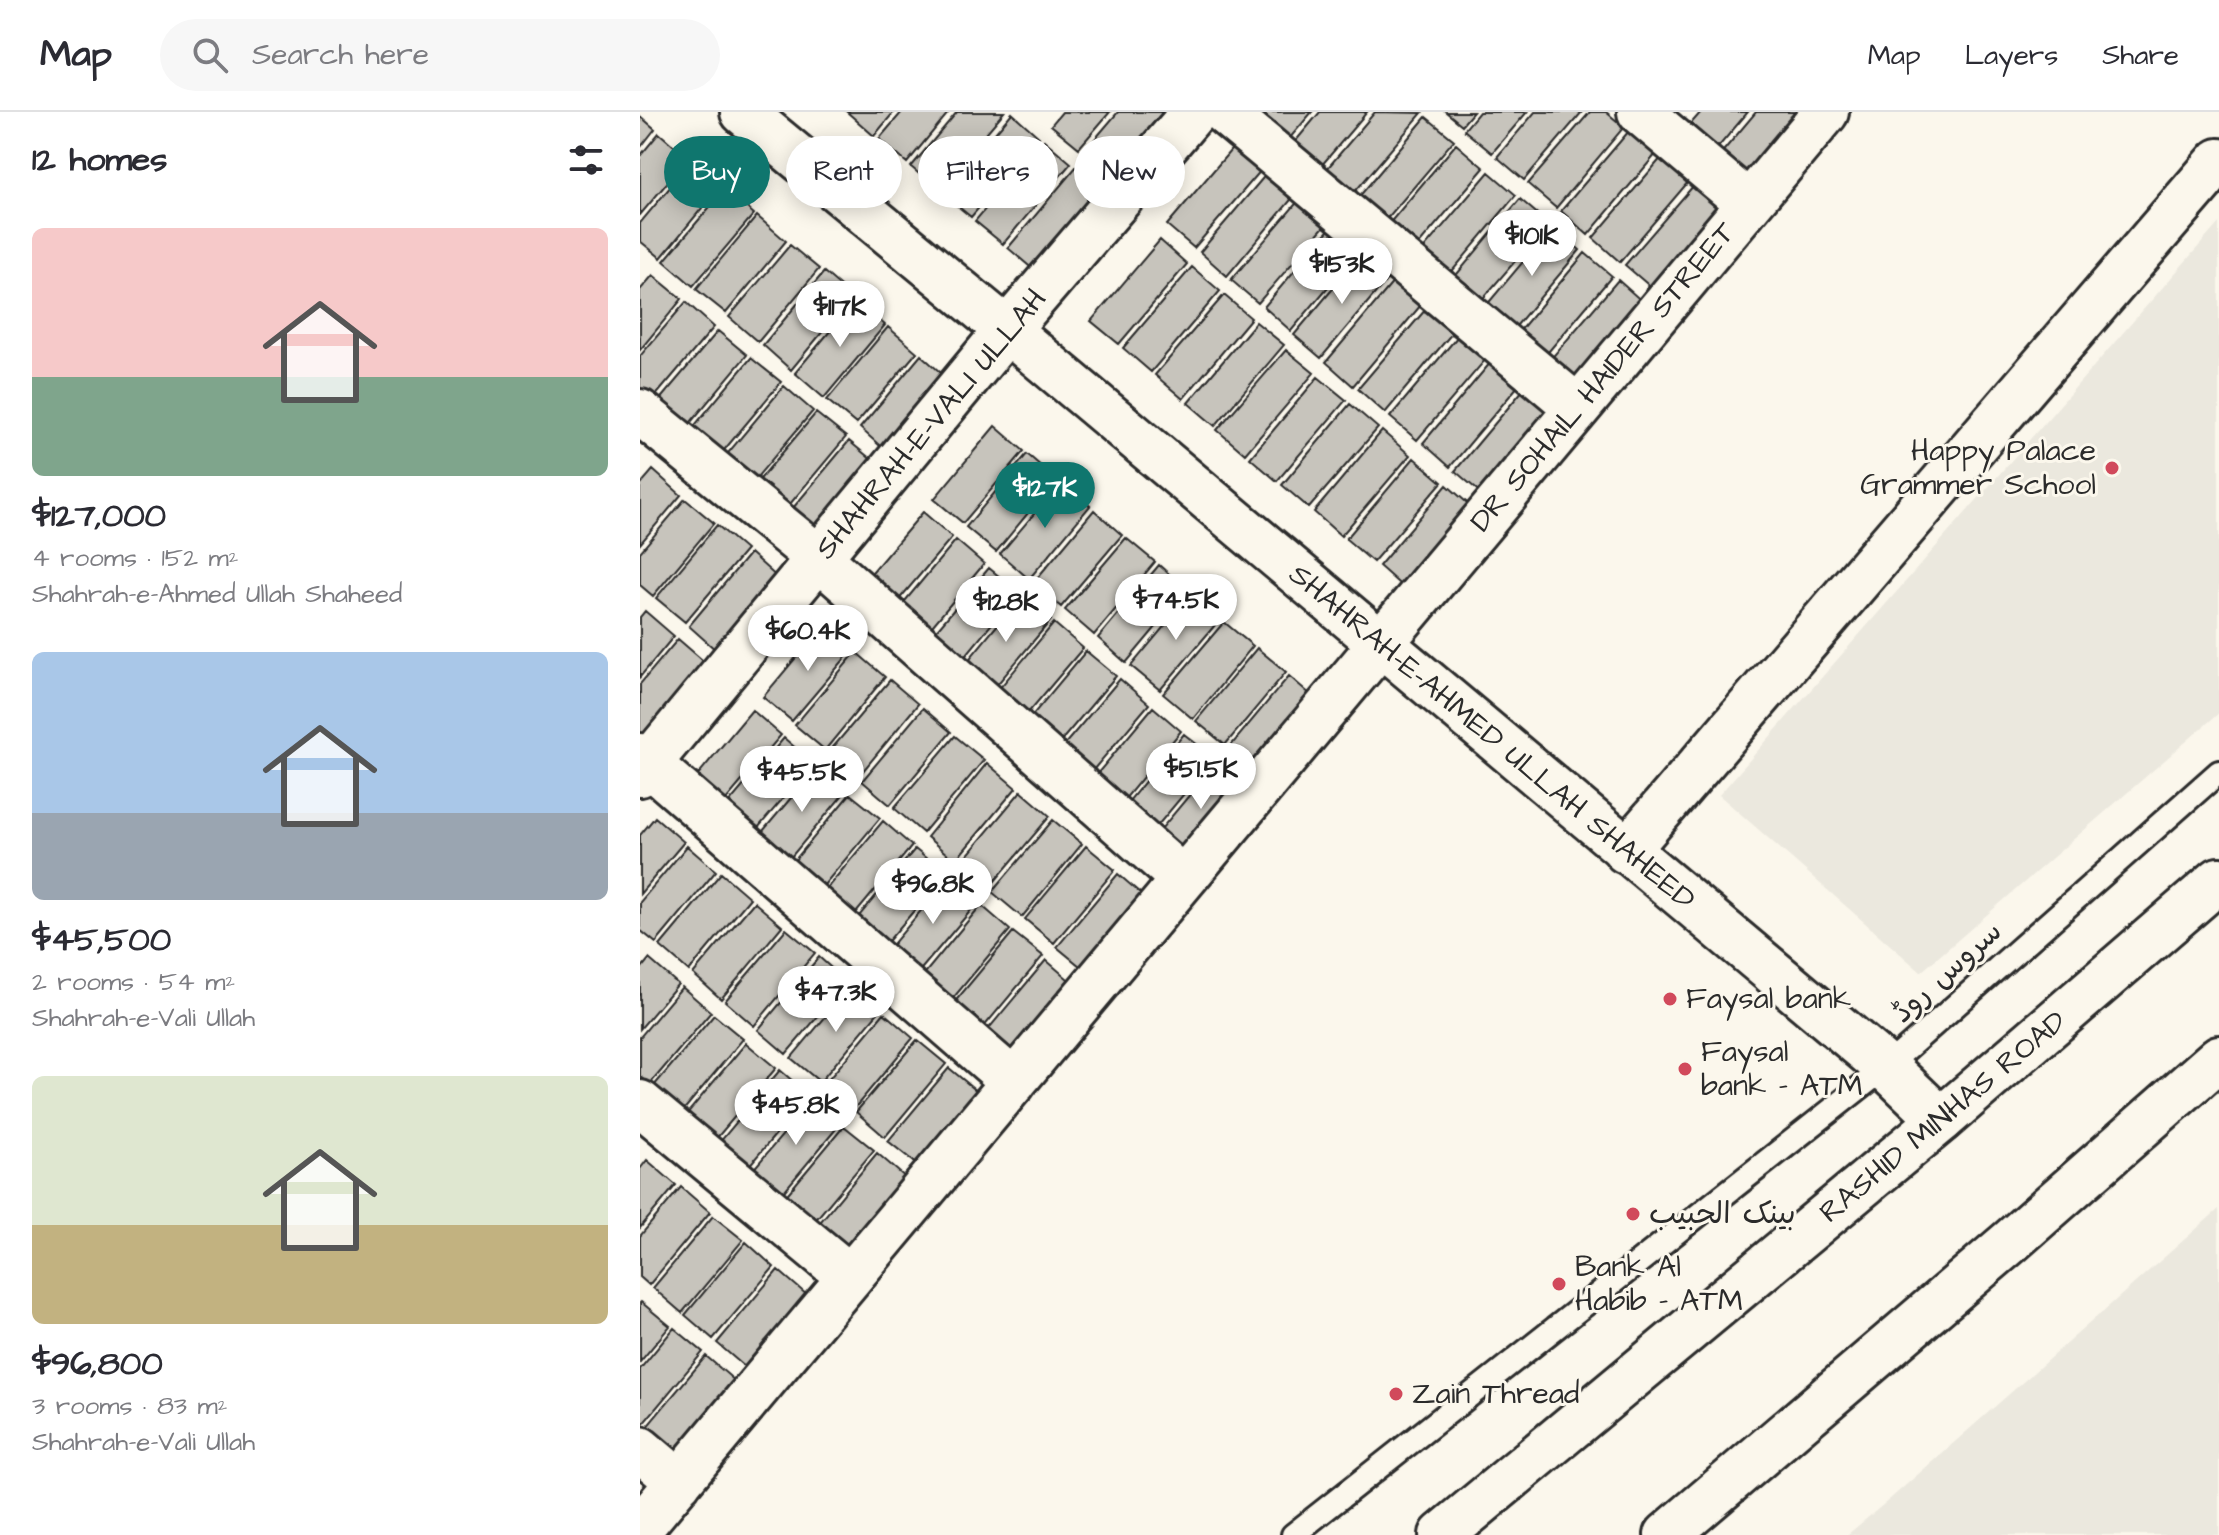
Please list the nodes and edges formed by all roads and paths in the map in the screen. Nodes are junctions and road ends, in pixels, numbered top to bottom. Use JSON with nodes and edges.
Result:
{"nodes":[{"id":1,"x":743,"y":112,"type":"edge"},
{"id":2,"x":1194,"y":112,"type":"edge"},
{"id":3,"x":1224,"y":112,"type":"edge"},
{"id":4,"x":1640,"y":112,"type":"edge"},
{"id":5,"x":1826,"y":112,"type":"edge"},
{"id":6,"x":2219,"y":161,"type":"edge"},
{"id":7,"x":1749,"y":204,"type":"junction"},
{"id":8,"x":1007,"y":330,"type":"junction"},
{"id":9,"x":1578,"y":408,"type":"junction"},
{"id":10,"x":640,"y":412,"type":"edge"},
{"id":11,"x":820,"y":559,"type":"junction"},
{"id":12,"x":1380,"y":643,"type":"junction"},
{"id":13,"x":643,"y":764,"type":"edge"},
{"id":14,"x":2219,"y":772,"type":"edge"},
{"id":15,"x":1626,"y":851,"type":"junction"},
{"id":16,"x":1183,"y":879,"type":"junction"},
{"id":17,"x":2219,"y":880,"type":"edge"},
{"id":18,"x":2219,"y":1058,"type":"edge"},
{"id":19,"x":1886,"y":1067,"type":"junction"},
{"id":20,"x":1014,"y":1082,"type":"junction"},
{"id":21,"x":640,"y":1103,"type":"edge"},
{"id":22,"x":1941,"y":1120,"type":"junction"},
{"id":23,"x":850,"y":1277,"type":"junction"},
{"id":24,"x":640,"y":1449,"type":"edge"},
{"id":25,"x":679,"y":1482,"type":"junction"},
{"id":26,"x":640,"y":1528,"type":"edge"},
{"id":27,"x":1293,"y":1535,"type":"edge"},
{"id":28,"x":1442,"y":1535,"type":"edge"},
{"id":29,"x":1667,"y":1535,"type":"edge"}],
"edges":[{"from":1,"to":8,"type":"street","name":"SHAHRAH-E-AHMED ULLAH SHAHEED"},
{"from":2,"to":8,"type":"street","name":"SHAHRAH-E-VALI ULLAH"},
{"from":3,"to":9,"type":"street"},
{"from":4,"to":7,"type":"street"},
{"from":5,"to":7,"type":"street","name":"DR SOHAIL HAIDER STREET"},
{"from":6,"to":15,"type":"street"},
{"from":7,"to":9,"type":"street","name":"DR SOHAIL HAIDER STREET"},
{"from":8,"to":11,"type":"street","name":"SHAHRAH-E-VALI ULLAH"},
{"from":8,"to":12,"type":"street","name":"SHAHRAH-E-AHMED ULLAH SHAHEED"},
{"from":9,"to":12,"type":"street","name":"DR SOHAIL HAIDER STREET"},
{"from":10,"to":11,"type":"street"},
{"from":11,"to":13,"type":"street","name":"SHAHRAH-E-VALI ULLAH"},
{"from":11,"to":16,"type":"street"},
{"from":12,"to":15,"type":"street","name":"SHAHRAH-E-AHMED ULLAH SHAHEED"},
{"from":12,"to":16,"type":"street","name":"DR SOHAIL HAIDER STREET"},
{"from":13,"to":20,"type":"street"},
{"from":14,"to":19,"type":"lane","name":"سروس روڈ"},
{"from":15,"to":19,"type":"street","name":"SHAHRAH-E-AHMED ULLAH SHAHEED"},
{"from":16,"to":20,"type":"street","name":"DR SOHAIL HAIDER STREET"},
{"from":17,"to":22,"type":"street","name":"RASHID MINHAS ROAD"},
{"from":18,"to":29,"type":"street"},
{"from":19,"to":22,"type":"street","name":"SHAHRAH-E-AHMED ULLAH SHAHEED"},
{"from":19,"to":27,"type":"lane","name":"سروس روڈ"},
{"from":20,"to":23,"type":"street","name":"DR SOHAIL HAIDER STREET"},
{"from":21,"to":23,"type":"street"},
{"from":22,"to":28,"type":"street","name":"RASHID MINHAS ROAD"},
{"from":23,"to":25,"type":"street","name":"DR SOHAIL HAIDER STREET"},
{"from":24,"to":25,"type":"street"},
{"from":25,"to":26,"type":"street","name":"DR SOHAIL HAIDER STREET"}]}
